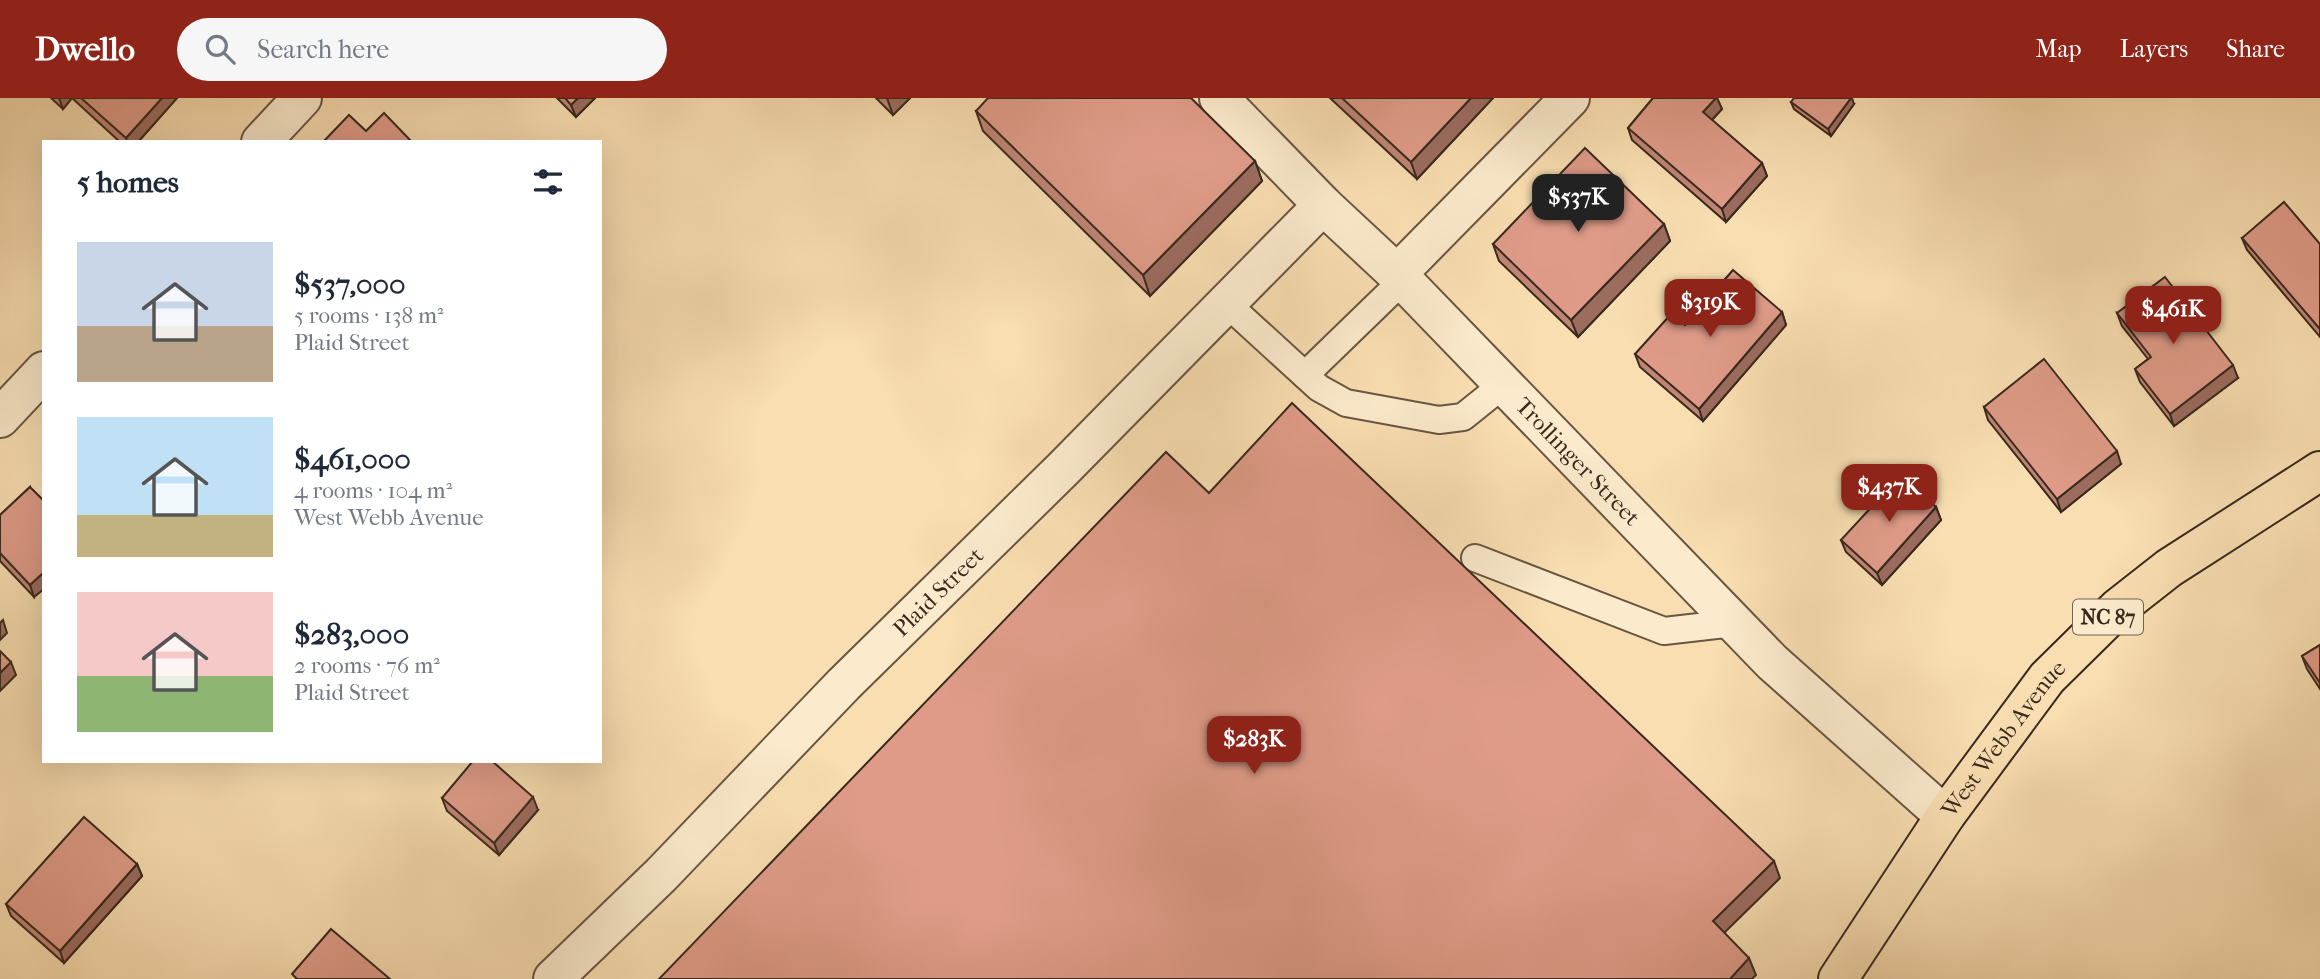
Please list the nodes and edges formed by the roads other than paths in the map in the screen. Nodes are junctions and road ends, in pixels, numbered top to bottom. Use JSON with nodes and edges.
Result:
{"nodes":[{"id":1,"x":302,"y":98,"type":"edge"},
{"id":2,"x":1219,"y":98,"type":"edge"},
{"id":3,"x":1570,"y":98,"type":"edge"},
{"id":4,"x":263,"y":140,"type":"edge"},
{"id":5,"x":1323,"y":205,"type":"junction"},
{"id":6,"x":1400,"y":277,"type":"junction"},
{"id":7,"x":1226,"y":303,"type":"junction"},
{"id":8,"x":42,"y":373,"type":"edge"},
{"id":9,"x":1305,"y":375,"type":"junction"},
{"id":10,"x":1504,"y":384,"type":"junction"},
{"id":11,"x":0,"y":418,"type":"edge"},
{"id":12,"x":2320,"y":471,"type":"edge"},
{"id":13,"x":1475,"y":558,"type":"dead end"},
{"id":14,"x":1734,"y":623,"type":"junction"},
{"id":15,"x":1945,"y":816,"type":"junction"},
{"id":16,"x":553,"y":979,"type":"edge"},
{"id":17,"x":1838,"y":979,"type":"edge"}],
"edges":[{"from":1,"to":4,"type":"street"},
{"from":2,"to":5,"type":"street","name":"Trollinger Street"},
{"from":3,"to":6,"type":"street"},
{"from":5,"to":6,"type":"street","name":"Trollinger Street"},
{"from":5,"to":7,"type":"street","name":"Plaid Street"},
{"from":6,"to":9,"type":"lane"},
{"from":6,"to":10,"type":"street","name":"Trollinger Street"},
{"from":7,"to":9,"type":"lane"},
{"from":7,"to":16,"type":"street","name":"Plaid Street"},
{"from":8,"to":11,"type":"street"},
{"from":9,"to":10,"type":"lane"},
{"from":10,"to":14,"type":"street","name":"Trollinger Street"},
{"from":12,"to":15,"type":"highway","name":"West Webb Avenue","number":"NC 87"},
{"from":13,"to":14,"type":"lane"},
{"from":14,"to":15,"type":"street","name":"Trollinger Street"},
{"from":15,"to":17,"type":"highway","name":"West Webb Avenue","number":"NC 87"}]}
